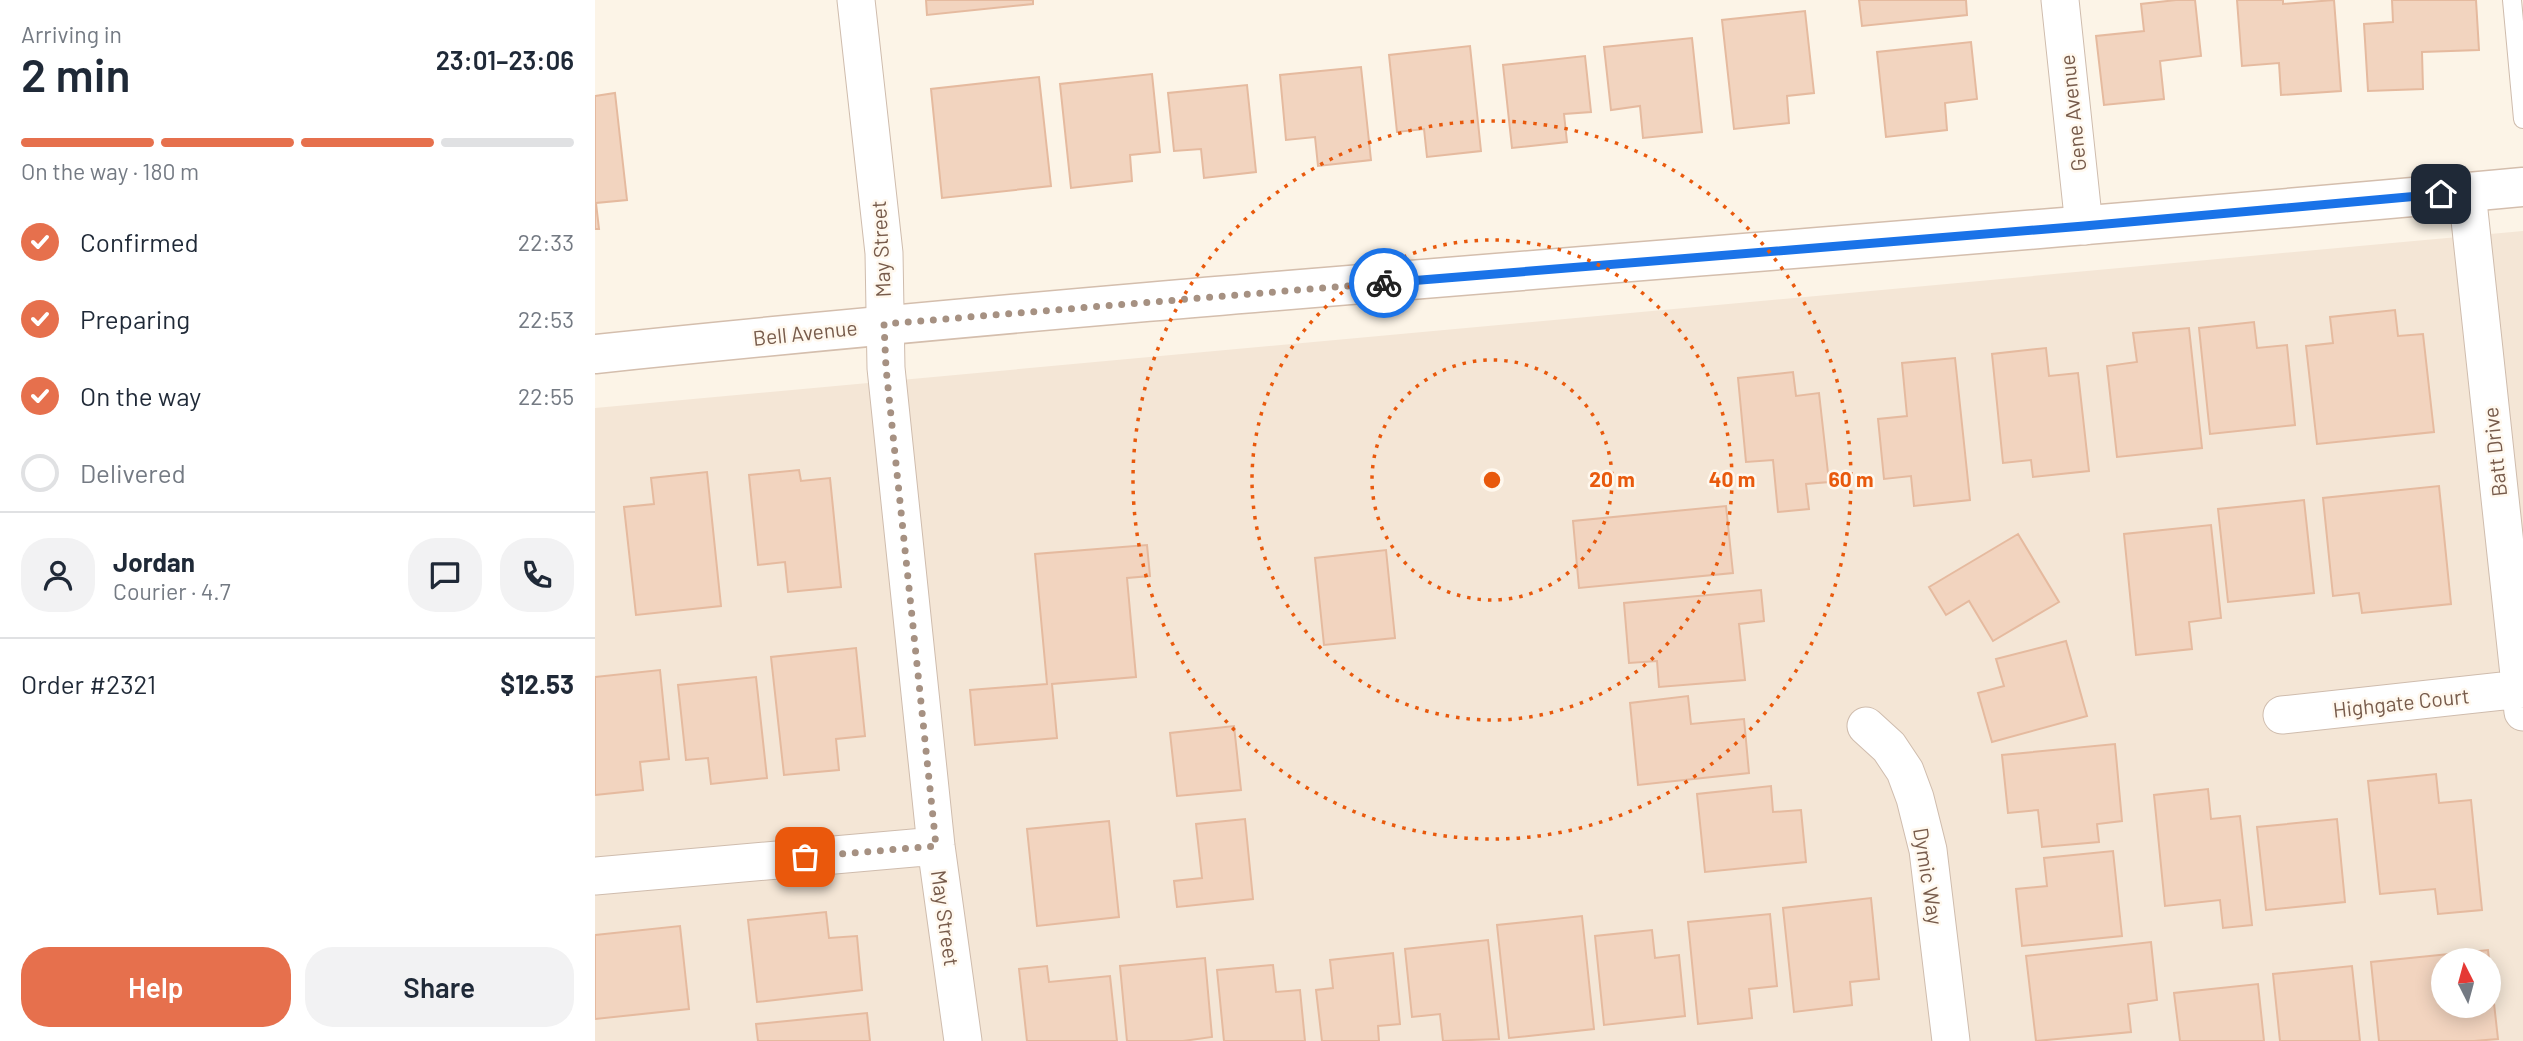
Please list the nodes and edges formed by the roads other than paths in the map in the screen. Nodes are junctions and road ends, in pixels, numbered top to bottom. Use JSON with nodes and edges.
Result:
{"nodes":[{"id":1,"x":856,"y":0,"type":"edge"},
{"id":2,"x":2060,"y":0,"type":"edge"},
{"id":3,"x":2512,"y":0,"type":"edge"},
{"id":4,"x":2523,"y":119,"type":"edge"},
{"id":5,"x":2523,"y":187,"type":"edge"},
{"id":6,"x":2467,"y":192,"type":"junction"},
{"id":7,"x":2084,"y":226,"type":"junction"},
{"id":8,"x":884,"y":324,"type":"junction"},
{"id":9,"x":595,"y":354,"type":"edge"},
{"id":10,"x":2522,"y":700,"type":"edge"},
{"id":11,"x":2282,"y":715,"type":"dead end"},
{"id":12,"x":1867,"y":726,"type":"dead end"},
{"id":13,"x":936,"y":846,"type":"junction"},
{"id":14,"x":595,"y":876,"type":"edge"},
{"id":15,"x":963,"y":1041,"type":"edge"},
{"id":16,"x":1951,"y":1041,"type":"edge"}],
"edges":[{"from":1,"to":8,"type":"street","name":"May Street"},
{"from":2,"to":7,"type":"street","name":"Gene Avenue"},
{"from":3,"to":4,"type":"lane"},
{"from":5,"to":6,"type":"main road","name":"Bell Avenue"},
{"from":6,"to":7,"type":"main road","name":"Bell Avenue"},
{"from":6,"to":10,"type":"street","name":"Batt Drive"},
{"from":7,"to":8,"type":"main road","name":"Bell Avenue"},
{"from":8,"to":9,"type":"main road","name":"Bell Avenue"},
{"from":8,"to":13,"type":"street","name":"May Street"},
{"from":10,"to":11,"type":"street","name":"Highgate Court"},
{"from":12,"to":16,"type":"street","name":"Dymic Way"},
{"from":13,"to":14,"type":"street"},
{"from":13,"to":15,"type":"street","name":"May Street"}]}
